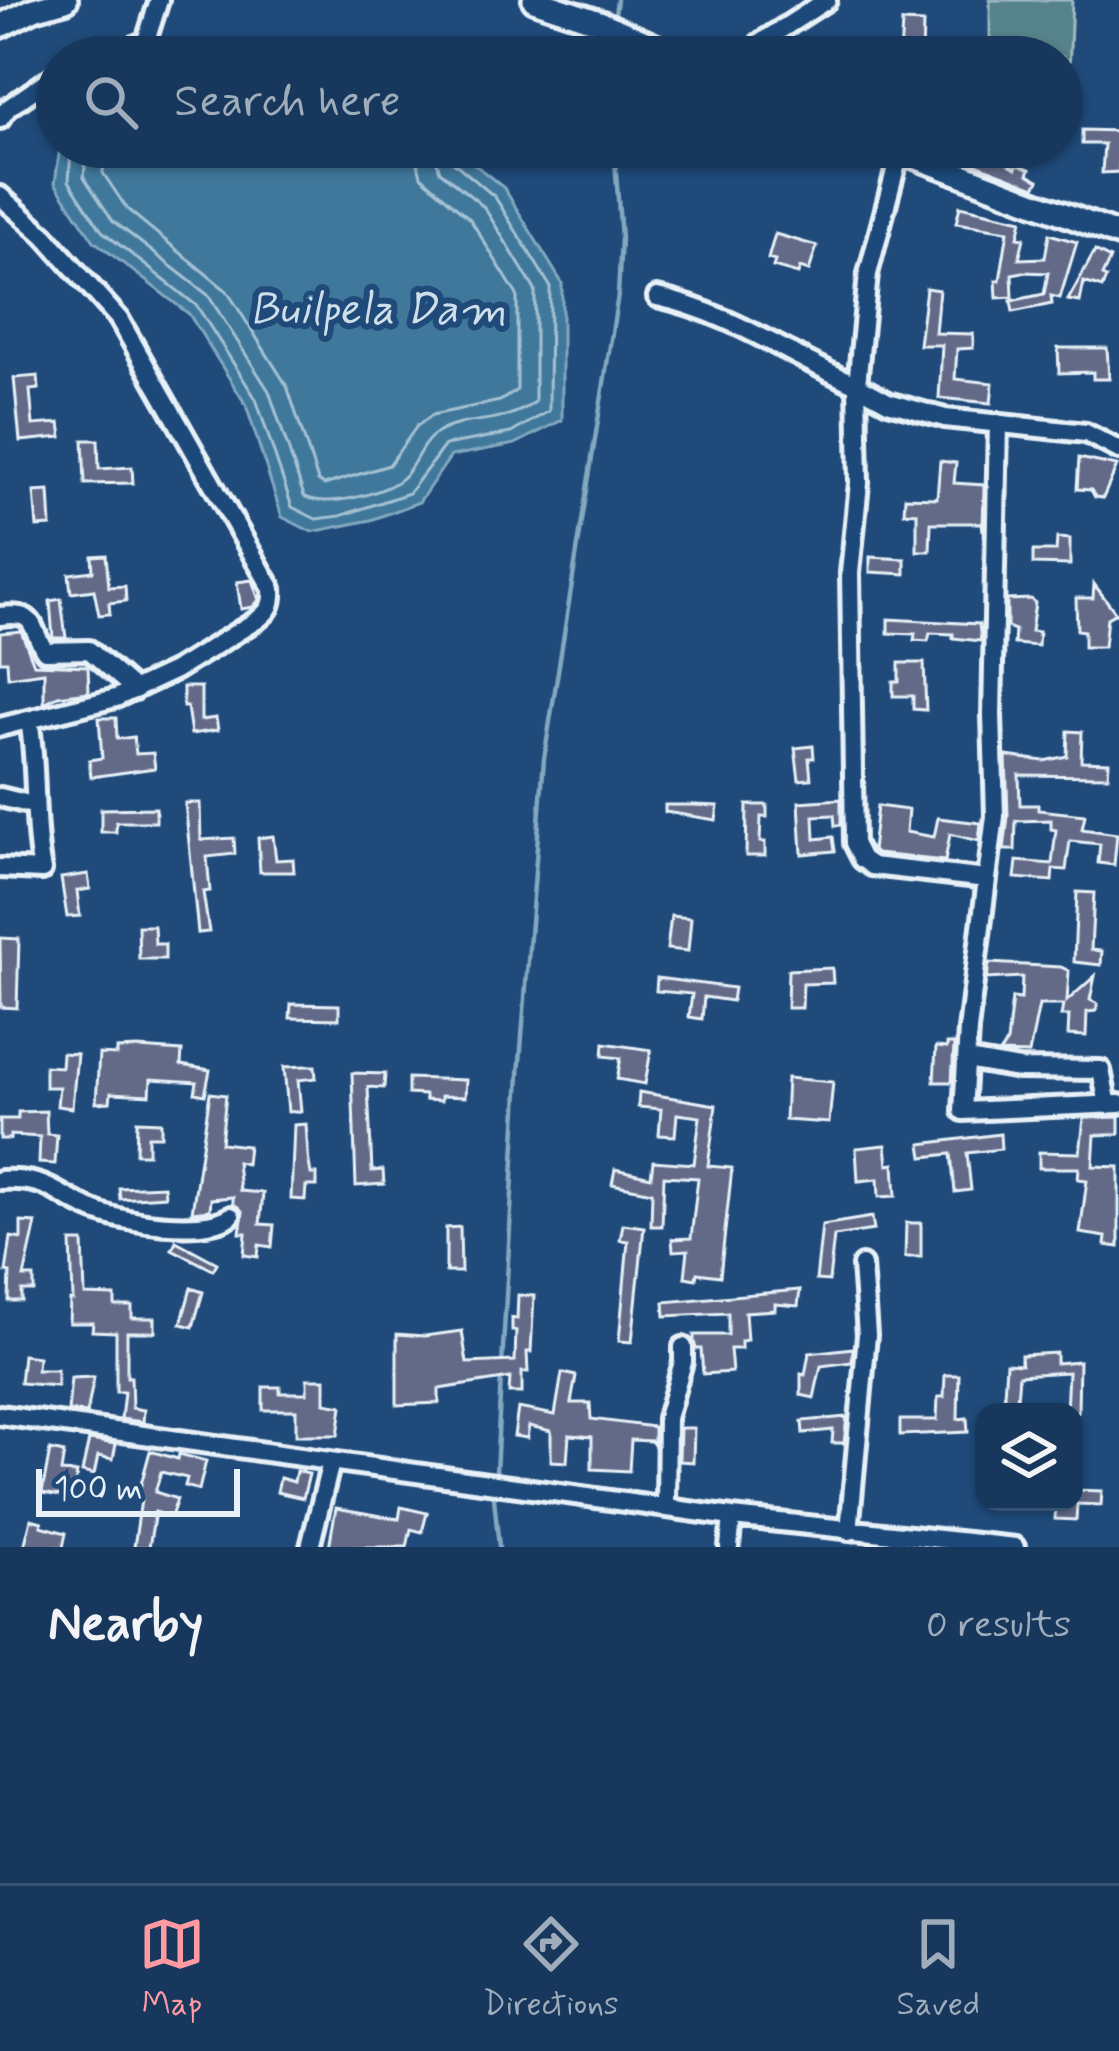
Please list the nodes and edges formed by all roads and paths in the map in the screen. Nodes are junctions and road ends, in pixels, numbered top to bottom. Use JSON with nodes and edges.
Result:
{"nodes":[{"id":1,"x":66,"y":0,"type":"edge"},
{"id":2,"x":159,"y":0,"type":"edge"},
{"id":3,"x":534,"y":0,"type":"edge"},
{"id":4,"x":826,"y":0,"type":"edge"},
{"id":5,"x":14,"y":14,"type":"edge"},
{"id":6,"x":149,"y":36,"type":"edge"},
{"id":7,"x":631,"y":36,"type":"edge"},
{"id":8,"x":772,"y":36,"type":"edge"},
{"id":9,"x":36,"y":89,"type":"edge"},
{"id":10,"x":0,"y":119,"type":"edge"},
{"id":11,"x":890,"y":168,"type":"edge"},
{"id":12,"x":942,"y":168,"type":"edge"},
{"id":13,"x":0,"y":196,"type":"edge"},
{"id":14,"x":1119,"y":235,"type":"edge"},
{"id":15,"x":657,"y":297,"type":"dead end"},
{"id":16,"x":857,"y":386,"type":"junction"},
{"id":17,"x":998,"y":423,"type":"junction"},
{"id":18,"x":1119,"y":450,"type":"edge"},
{"id":19,"x":0,"y":616,"type":"edge"},
{"id":20,"x":135,"y":690,"type":"junction"},
{"id":21,"x":29,"y":720,"type":"junction"},
{"id":22,"x":0,"y":727,"type":"edge"},
{"id":23,"x":0,"y":797,"type":"edge"},
{"id":24,"x":34,"y":805,"type":"junction"},
{"id":25,"x":0,"y":868,"type":"edge"},
{"id":26,"x":987,"y":878,"type":"junction"},
{"id":27,"x":967,"y":1060,"type":"junction"},
{"id":28,"x":1113,"y":1104,"type":"edge"},
{"id":29,"x":0,"y":1180,"type":"edge"},
{"id":30,"x":231,"y":1216,"type":"dead end"},
{"id":31,"x":862,"y":1265,"type":"dead end"},
{"id":32,"x":683,"y":1347,"type":"dead end"},
{"id":33,"x":0,"y":1415,"type":"edge"},
{"id":34,"x":331,"y":1462,"type":"junction"},
{"id":35,"x":667,"y":1506,"type":"junction"},
{"id":36,"x":732,"y":1517,"type":"junction"},
{"id":37,"x":849,"y":1531,"type":"junction"},
{"id":38,"x":935,"y":1543,"type":"edge"},
{"id":39,"x":310,"y":1547,"type":"edge"},
{"id":40,"x":729,"y":1547,"type":"edge"},
{"id":41,"x":1015,"y":1547,"type":"edge"}],
"edges":[{"from":1,"to":5,"type":"street"},
{"from":2,"to":6,"type":"street"},
{"from":3,"to":7,"type":"street"},
{"from":4,"to":8,"type":"street"},
{"from":9,"to":10,"type":"street"},
{"from":11,"to":16,"type":"street"},
{"from":12,"to":14,"type":"street"},
{"from":13,"to":20,"type":"street"},
{"from":15,"to":16,"type":"street"},
{"from":16,"to":17,"type":"street"},
{"from":16,"to":26,"type":"street"},
{"from":17,"to":18,"type":"street"},
{"from":17,"to":26,"type":"street"},
{"from":19,"to":20,"type":"street"},
{"from":20,"to":21,"type":"street"},
{"from":21,"to":22,"type":"street"},
{"from":21,"to":24,"type":"street"},
{"from":23,"to":24,"type":"street"},
{"from":24,"to":25,"type":"street"},
{"from":26,"to":27,"type":"street"},
{"from":27,"to":28,"type":"street"},
{"from":27,"to":28,"type":"street"},
{"from":29,"to":30,"type":"street"},
{"from":31,"to":37,"type":"street"},
{"from":32,"to":35,"type":"street"},
{"from":33,"to":34,"type":"street"},
{"from":34,"to":35,"type":"street"},
{"from":34,"to":39,"type":"street"},
{"from":35,"to":36,"type":"street"},
{"from":36,"to":37,"type":"street"},
{"from":36,"to":40,"type":"street"},
{"from":37,"to":38,"type":"street"},
{"from":38,"to":41,"type":"street"}]}
